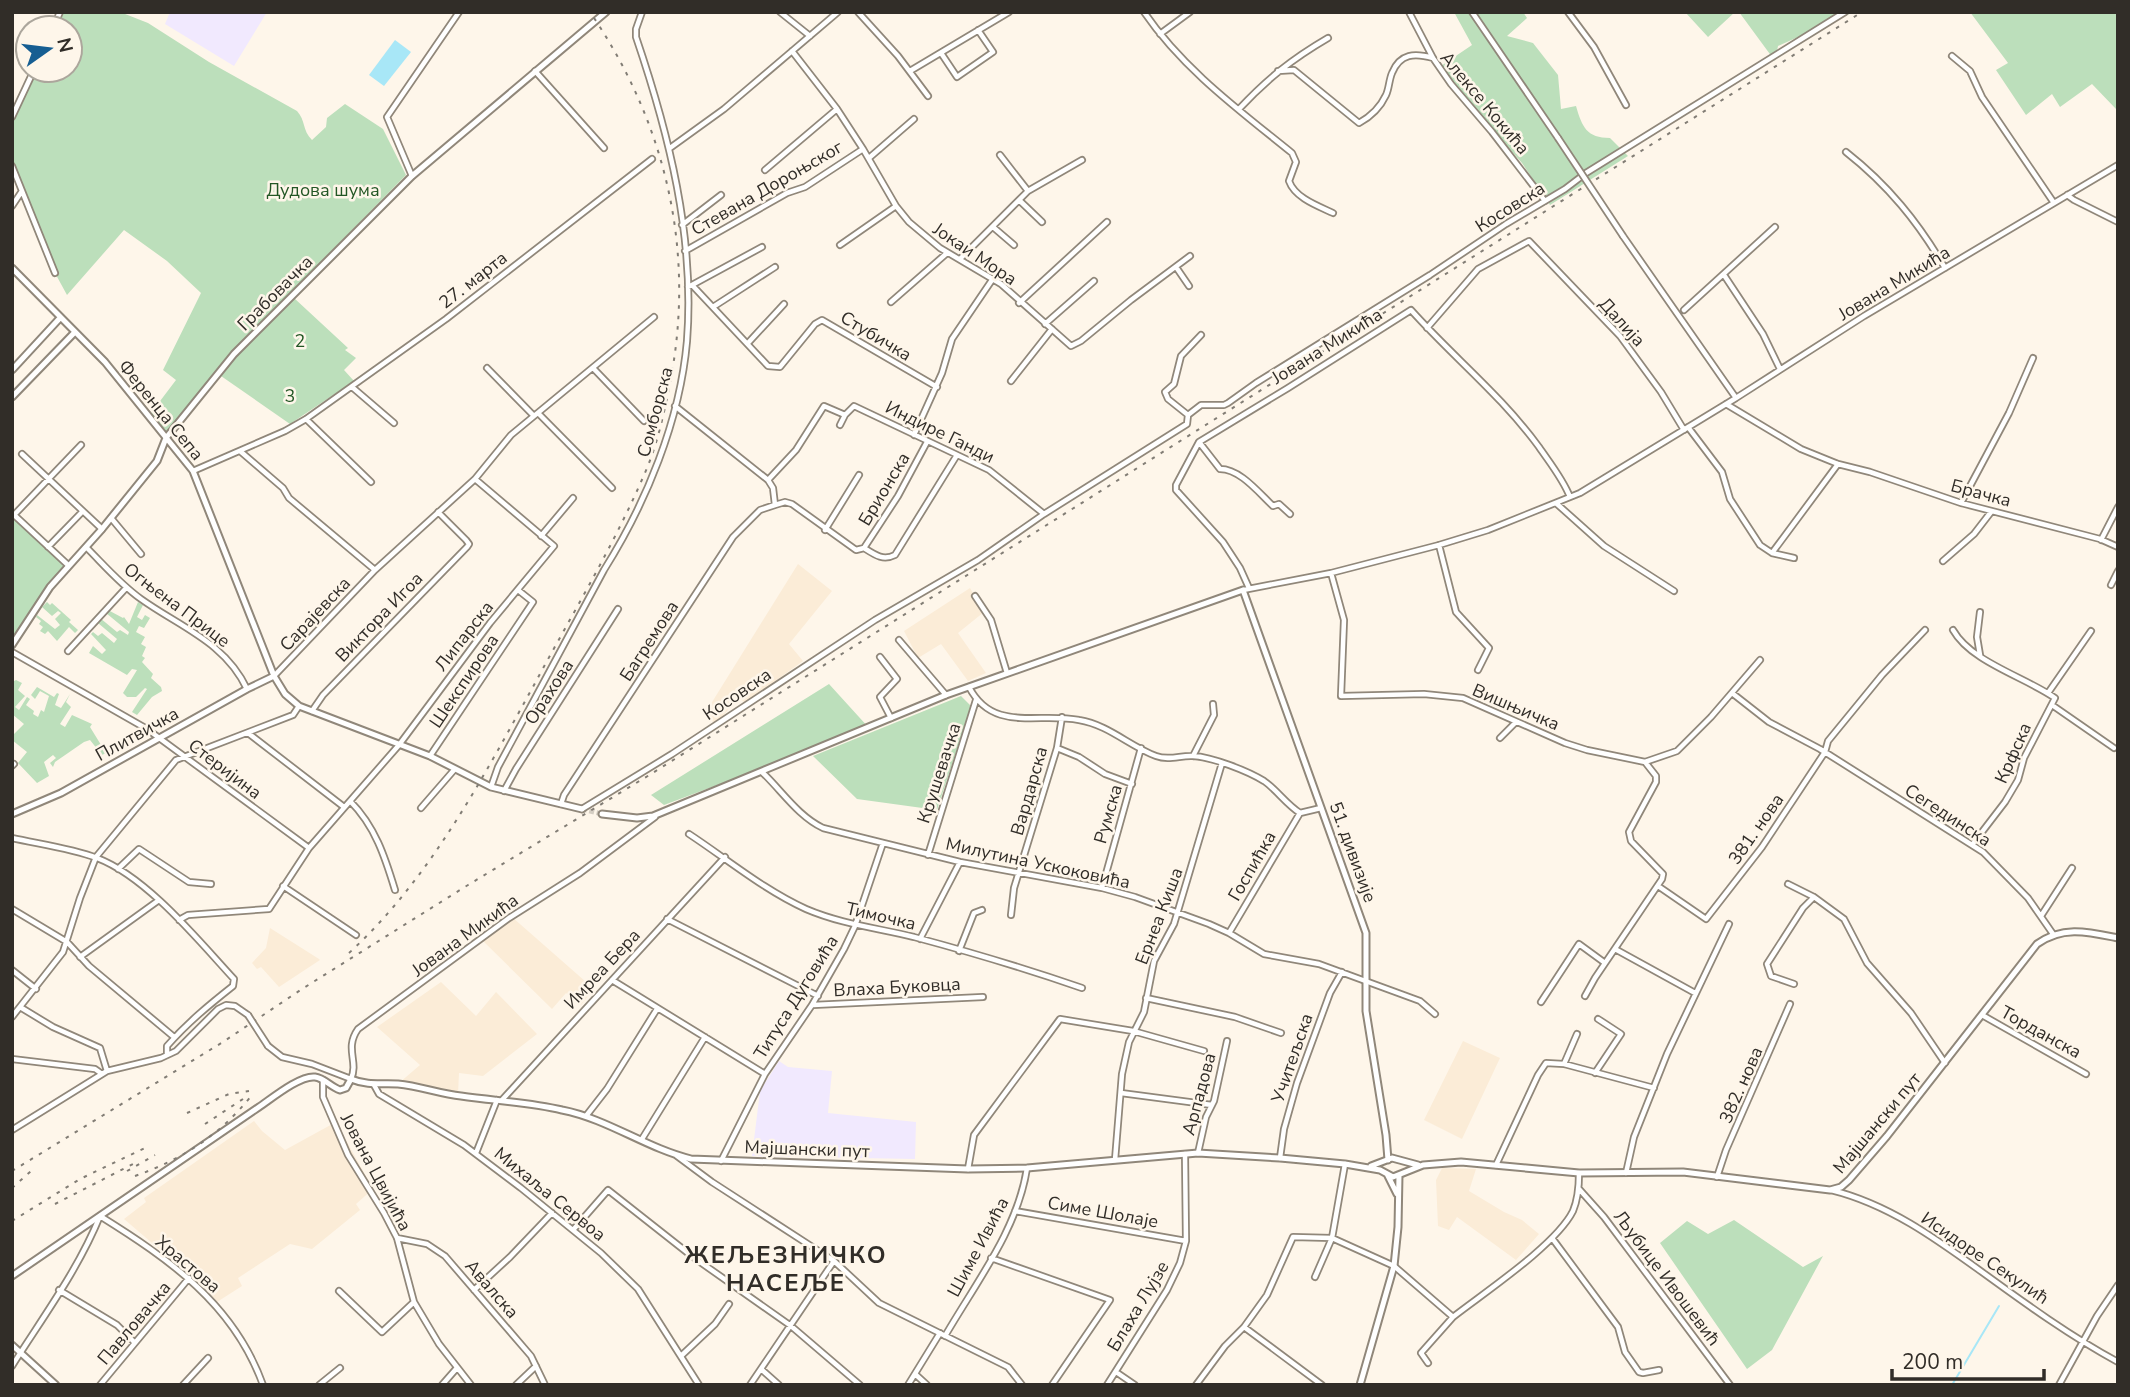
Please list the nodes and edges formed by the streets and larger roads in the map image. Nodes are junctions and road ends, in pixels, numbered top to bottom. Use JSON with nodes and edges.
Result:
{"nodes":[{"id":1,"x":460,"y":12,"type":"edge"},
{"id":2,"x":642,"y":12,"type":"edge"},
{"id":3,"x":780,"y":12,"type":"edge"},
{"id":4,"x":838,"y":12,"type":"edge"},
{"id":5,"x":858,"y":12,"type":"edge"},
{"id":6,"x":1009,"y":12,"type":"edge"},
{"id":7,"x":1144,"y":12,"type":"edge"},
{"id":8,"x":1190,"y":12,"type":"edge"},
{"id":9,"x":1409,"y":12,"type":"edge"},
{"id":10,"x":1472,"y":12,"type":"edge"},
{"id":11,"x":1569,"y":12,"type":"edge"},
{"id":12,"x":1845,"y":12,"type":"edge"},
{"id":13,"x":602,"y":13,"type":"edge"},
{"id":14,"x":978,"y":30,"type":"junction"},
{"id":15,"x":1160,"y":34,"type":"junction"},
{"id":16,"x":810,"y":36,"type":"junction"},
{"id":17,"x":1328,"y":38,"type":"dead end"},
{"id":18,"x":792,"y":51,"type":"junction"},
{"id":19,"x":940,"y":53,"type":"junction"},
{"id":20,"x":1952,"y":57,"type":"dead end"},
{"id":21,"x":1433,"y":58,"type":"junction"},
{"id":22,"x":536,"y":71,"type":"junction"},
{"id":23,"x":910,"y":71,"type":"junction"},
{"id":24,"x":1278,"y":71,"type":"junction"},
{"id":25,"x":27,"y":84,"type":"edge"},
{"id":26,"x":928,"y":96,"type":"dead end"},
{"id":27,"x":1626,"y":105,"type":"dead end"},
{"id":28,"x":837,"y":109,"type":"junction"},
{"id":29,"x":1239,"y":110,"type":"junction"},
{"id":30,"x":12,"y":117,"type":"edge"},
{"id":31,"x":915,"y":119,"type":"dead end"},
{"id":32,"x":604,"y":148,"type":"dead end"},
{"id":33,"x":670,"y":148,"type":"junction"},
{"id":34,"x":863,"y":149,"type":"junction"},
{"id":35,"x":1846,"y":152,"type":"dead end"},
{"id":36,"x":1000,"y":155,"type":"dead end"},
{"id":37,"x":869,"y":158,"type":"junction"},
{"id":38,"x":652,"y":159,"type":"dead end"},
{"id":39,"x":1082,"y":160,"type":"dead end"},
{"id":40,"x":2118,"y":164,"type":"edge"},
{"id":41,"x":12,"y":166,"type":"edge"},
{"id":42,"x":765,"y":170,"type":"dead end"},
{"id":43,"x":412,"y":176,"type":"junction"},
{"id":44,"x":23,"y":191,"type":"junction"},
{"id":45,"x":1028,"y":191,"type":"junction"},
{"id":46,"x":721,"y":195,"type":"dead end"},
{"id":47,"x":2067,"y":195,"type":"junction"},
{"id":48,"x":1019,"y":200,"type":"junction"},
{"id":49,"x":1545,"y":201,"type":"junction"},
{"id":50,"x":2054,"y":203,"type":"junction"},
{"id":51,"x":12,"y":206,"type":"edge"},
{"id":52,"x":896,"y":206,"type":"junction"},
{"id":53,"x":1334,"y":213,"type":"dead end"},
{"id":54,"x":1042,"y":222,"type":"dead end"},
{"id":55,"x":1107,"y":222,"type":"dead end"},
{"id":56,"x":2118,"y":222,"type":"edge"},
{"id":57,"x":682,"y":225,"type":"junction"},
{"id":58,"x":993,"y":227,"type":"junction"},
{"id":59,"x":1775,"y":227,"type":"dead end"},
{"id":60,"x":840,"y":245,"type":"dead end"},
{"id":61,"x":1014,"y":245,"type":"dead end"},
{"id":62,"x":762,"y":247,"type":"dead end"},
{"id":63,"x":684,"y":251,"type":"junction"},
{"id":64,"x":947,"y":253,"type":"junction"},
{"id":65,"x":1190,"y":256,"type":"dead end"},
{"id":66,"x":960,"y":259,"type":"junction"},
{"id":67,"x":775,"y":267,"type":"dead end"},
{"id":68,"x":1176,"y":267,"type":"junction"},
{"id":69,"x":12,"y":268,"type":"edge"},
{"id":70,"x":1945,"y":268,"type":"junction"},
{"id":71,"x":55,"y":273,"type":"dead end"},
{"id":72,"x":1724,"y":275,"type":"junction"},
{"id":73,"x":992,"y":280,"type":"junction"},
{"id":74,"x":1094,"y":281,"type":"dead end"},
{"id":75,"x":690,"y":286,"type":"junction"},
{"id":76,"x":1189,"y":286,"type":"dead end"},
{"id":77,"x":891,"y":302,"type":"dead end"},
{"id":78,"x":1019,"y":303,"type":"junction"},
{"id":79,"x":785,"y":304,"type":"dead end"},
{"id":80,"x":713,"y":307,"type":"junction"},
{"id":81,"x":1684,"y":310,"type":"dead end"},
{"id":82,"x":654,"y":317,"type":"dead end"},
{"id":83,"x":60,"y":318,"type":"junction"},
{"id":84,"x":1045,"y":324,"type":"junction"},
{"id":85,"x":1427,"y":328,"type":"junction"},
{"id":86,"x":1052,"y":329,"type":"junction"},
{"id":87,"x":75,"y":332,"type":"junction"},
{"id":88,"x":1201,"y":335,"type":"dead end"},
{"id":89,"x":748,"y":343,"type":"junction"},
{"id":90,"x":2033,"y":358,"type":"dead end"},
{"id":91,"x":487,"y":368,"type":"dead end"},
{"id":92,"x":593,"y":368,"type":"junction"},
{"id":93,"x":1780,"y":369,"type":"junction"},
{"id":94,"x":12,"y":370,"type":"edge"},
{"id":95,"x":1011,"y":381,"type":"dead end"},
{"id":96,"x":352,"y":386,"type":"junction"},
{"id":97,"x":937,"y":387,"type":"junction"},
{"id":98,"x":12,"y":397,"type":"edge"},
{"id":99,"x":1736,"y":398,"type":"junction"},
{"id":100,"x":1726,"y":404,"type":"junction"},
{"id":101,"x":675,"y":406,"type":"junction"},
{"id":102,"x":536,"y":415,"type":"junction"},
{"id":103,"x":845,"y":415,"type":"junction"},
{"id":104,"x":1188,"y":415,"type":"junction"},
{"id":105,"x":306,"y":419,"type":"junction"},
{"id":106,"x":644,"y":421,"type":"dead end"},
{"id":107,"x":394,"y":422,"type":"dead end"},
{"id":108,"x":840,"y":425,"type":"dead end"},
{"id":109,"x":1686,"y":428,"type":"junction"},
{"id":110,"x":914,"y":435,"type":"junction"},
{"id":111,"x":166,"y":438,"type":"junction"},
{"id":112,"x":927,"y":442,"type":"junction"},
{"id":113,"x":1199,"y":442,"type":"junction"},
{"id":114,"x":81,"y":445,"type":"dead end"},
{"id":115,"x":240,"y":451,"type":"junction"},
{"id":116,"x":22,"y":454,"type":"dead end"},
{"id":117,"x":957,"y":456,"type":"junction"},
{"id":118,"x":1838,"y":464,"type":"junction"},
{"id":119,"x":194,"y":471,"type":"junction"},
{"id":120,"x":859,"y":475,"type":"dead end"},
{"id":121,"x":49,"y":479,"type":"junction"},
{"id":122,"x":475,"y":479,"type":"junction"},
{"id":123,"x":768,"y":480,"type":"junction"},
{"id":124,"x":371,"y":482,"type":"dead end"},
{"id":125,"x":612,"y":488,"type":"dead end"},
{"id":126,"x":1570,"y":497,"type":"junction"},
{"id":127,"x":573,"y":498,"type":"dead end"},
{"id":128,"x":1556,"y":503,"type":"junction"},
{"id":129,"x":1961,"y":503,"type":"junction"},
{"id":130,"x":775,"y":505,"type":"junction"},
{"id":131,"x":2118,"y":507,"type":"edge"},
{"id":132,"x":83,"y":511,"type":"junction"},
{"id":133,"x":1991,"y":511,"type":"junction"},
{"id":134,"x":438,"y":512,"type":"junction"},
{"id":135,"x":13,"y":514,"type":"edge"},
{"id":136,"x":1044,"y":514,"type":"junction"},
{"id":137,"x":1290,"y":514,"type":"dead end"},
{"id":138,"x":111,"y":519,"type":"junction"},
{"id":139,"x":103,"y":529,"type":"junction"},
{"id":140,"x":825,"y":530,"type":"junction"},
{"id":141,"x":541,"y":536,"type":"junction"},
{"id":142,"x":2101,"y":540,"type":"junction"},
{"id":143,"x":1439,"y":545,"type":"junction"},
{"id":144,"x":48,"y":547,"type":"junction"},
{"id":145,"x":86,"y":547,"type":"junction"},
{"id":146,"x":2118,"y":547,"type":"edge"},
{"id":147,"x":864,"y":548,"type":"junction"},
{"id":148,"x":1773,"y":553,"type":"junction"},
{"id":149,"x":141,"y":554,"type":"dead end"},
{"id":150,"x":1794,"y":558,"type":"dead end"},
{"id":151,"x":1943,"y":561,"type":"dead end"},
{"id":152,"x":68,"y":565,"type":"junction"},
{"id":153,"x":375,"y":570,"type":"junction"},
{"id":154,"x":2118,"y":570,"type":"edge"},
{"id":155,"x":1331,"y":573,"type":"junction"},
{"id":156,"x":2111,"y":585,"type":"dead end"},
{"id":157,"x":126,"y":588,"type":"junction"},
{"id":158,"x":1246,"y":589,"type":"junction"},
{"id":159,"x":518,"y":590,"type":"junction"},
{"id":160,"x":1674,"y":590,"type":"dead end"},
{"id":161,"x":975,"y":596,"type":"dead end"},
{"id":162,"x":618,"y":609,"type":"dead end"},
{"id":163,"x":1980,"y":612,"type":"dead end"},
{"id":164,"x":1925,"y":630,"type":"dead end"},
{"id":165,"x":1953,"y":630,"type":"dead end"},
{"id":166,"x":2091,"y":631,"type":"dead end"},
{"id":167,"x":898,"y":640,"type":"dead end"},
{"id":168,"x":12,"y":645,"type":"edge"},
{"id":169,"x":68,"y":651,"type":"dead end"},
{"id":170,"x":12,"y":652,"type":"edge"},
{"id":171,"x":1980,"y":655,"type":"junction"},
{"id":172,"x":880,"y":657,"type":"dead end"},
{"id":173,"x":1760,"y":660,"type":"dead end"},
{"id":174,"x":1478,"y":670,"type":"dead end"},
{"id":175,"x":1007,"y":673,"type":"junction"},
{"id":176,"x":274,"y":676,"type":"junction"},
{"id":177,"x":969,"y":687,"type":"junction"},
{"id":178,"x":247,"y":689,"type":"junction"},
{"id":179,"x":1732,"y":693,"type":"junction"},
{"id":180,"x":2048,"y":693,"type":"junction"},
{"id":181,"x":946,"y":695,"type":"junction"},
{"id":182,"x":976,"y":700,"type":"junction"},
{"id":183,"x":1213,"y":704,"type":"dead end"},
{"id":184,"x":2051,"y":705,"type":"junction"},
{"id":185,"x":299,"y":706,"type":"junction"},
{"id":186,"x":312,"y":711,"type":"junction"},
{"id":187,"x":1062,"y":717,"type":"junction"},
{"id":188,"x":891,"y":718,"type":"junction"},
{"id":189,"x":1516,"y":722,"type":"junction"},
{"id":190,"x":248,"y":733,"type":"junction"},
{"id":191,"x":158,"y":738,"type":"junction"},
{"id":192,"x":1500,"y":738,"type":"dead end"},
{"id":193,"x":399,"y":745,"type":"junction"},
{"id":194,"x":1057,"y":748,"type":"junction"},
{"id":195,"x":1140,"y":748,"type":"junction"},
{"id":196,"x":2114,"y":748,"type":"dead end"},
{"id":197,"x":1825,"y":752,"type":"junction"},
{"id":198,"x":184,"y":755,"type":"junction"},
{"id":199,"x":430,"y":756,"type":"junction"},
{"id":200,"x":1193,"y":756,"type":"junction"},
{"id":201,"x":1645,"y":762,"type":"junction"},
{"id":202,"x":1222,"y":763,"type":"junction"},
{"id":203,"x":454,"y":770,"type":"junction"},
{"id":204,"x":762,"y":772,"type":"junction"},
{"id":205,"x":1132,"y":784,"type":"junction"},
{"id":206,"x":491,"y":787,"type":"junction"},
{"id":207,"x":504,"y":791,"type":"junction"},
{"id":208,"x":350,"y":801,"type":"junction"},
{"id":209,"x":561,"y":805,"type":"junction"},
{"id":210,"x":344,"y":808,"type":"junction"},
{"id":211,"x":421,"y":808,"type":"dead end"},
{"id":212,"x":1321,"y":808,"type":"junction"},
{"id":213,"x":582,"y":809,"type":"joint"},
{"id":214,"x":659,"y":813,"type":"junction"},
{"id":215,"x":1300,"y":813,"type":"junction"},
{"id":216,"x":12,"y":814,"type":"edge"},
{"id":217,"x":602,"y":814,"type":"tunnel mouth"},
{"id":218,"x":637,"y":818,"type":"junction"},
{"id":219,"x":642,"y":828,"type":"junction"},
{"id":220,"x":689,"y":834,"type":"dead end"},
{"id":221,"x":12,"y":838,"type":"edge"},
{"id":222,"x":883,"y":843,"type":"junction"},
{"id":223,"x":1972,"y":845,"type":"junction"},
{"id":224,"x":309,"y":848,"type":"junction"},
{"id":225,"x":928,"y":855,"type":"junction"},
{"id":226,"x":725,"y":857,"type":"junction"},
{"id":227,"x":96,"y":858,"type":"junction"},
{"id":228,"x":960,"y":862,"type":"junction"},
{"id":229,"x":118,"y":869,"type":"junction"},
{"id":230,"x":2072,"y":869,"type":"dead end"},
{"id":231,"x":1019,"y":872,"type":"junction"},
{"id":232,"x":211,"y":884,"type":"dead end"},
{"id":233,"x":1788,"y":884,"type":"dead end"},
{"id":234,"x":284,"y":886,"type":"junction"},
{"id":235,"x":1658,"y":886,"type":"junction"},
{"id":236,"x":1102,"y":888,"type":"junction"},
{"id":237,"x":395,"y":890,"type":"dead end"},
{"id":238,"x":1814,"y":897,"type":"junction"},
{"id":239,"x":159,"y":900,"type":"junction"},
{"id":240,"x":12,"y":909,"type":"edge"},
{"id":241,"x":982,"y":910,"type":"dead end"},
{"id":242,"x":1177,"y":911,"type":"junction"},
{"id":243,"x":1011,"y":915,"type":"dead end"},
{"id":244,"x":2041,"y":916,"type":"junction"},
{"id":245,"x":667,"y":919,"type":"junction"},
{"id":246,"x":180,"y":920,"type":"junction"},
{"id":247,"x":1728,"y":924,"type":"dead end"},
{"id":248,"x":855,"y":926,"type":"junction"},
{"id":249,"x":1229,"y":933,"type":"junction"},
{"id":250,"x":356,"y":934,"type":"dead end"},
{"id":251,"x":2053,"y":934,"type":"junction"},
{"id":252,"x":2118,"y":938,"type":"edge"},
{"id":253,"x":920,"y":939,"type":"junction"},
{"id":254,"x":67,"y":942,"type":"junction"},
{"id":255,"x":1615,"y":949,"type":"junction"},
{"id":256,"x":959,"y":951,"type":"junction"},
{"id":257,"x":79,"y":957,"type":"junction"},
{"id":258,"x":1605,"y":963,"type":"junction"},
{"id":259,"x":12,"y":970,"type":"edge"},
{"id":260,"x":1342,"y":972,"type":"junction"},
{"id":261,"x":612,"y":980,"type":"junction"},
{"id":262,"x":1365,"y":981,"type":"junction"},
{"id":263,"x":1794,"y":984,"type":"dead end"},
{"id":264,"x":1082,"y":988,"type":"dead end"},
{"id":265,"x":36,"y":989,"type":"junction"},
{"id":266,"x":1695,"y":993,"type":"junction"},
{"id":267,"x":818,"y":996,"type":"junction"},
{"id":268,"x":1586,"y":996,"type":"dead end"},
{"id":269,"x":983,"y":997,"type":"dead end"},
{"id":270,"x":1146,"y":998,"type":"junction"},
{"id":271,"x":1541,"y":1002,"type":"dead end"},
{"id":272,"x":1790,"y":1004,"type":"dead end"},
{"id":273,"x":812,"y":1005,"type":"junction"},
{"id":274,"x":20,"y":1007,"type":"junction"},
{"id":275,"x":657,"y":1009,"type":"junction"},
{"id":276,"x":1435,"y":1014,"type":"dead end"},
{"id":277,"x":1982,"y":1015,"type":"junction"},
{"id":278,"x":12,"y":1017,"type":"edge"},
{"id":279,"x":1598,"y":1019,"type":"dead end"},
{"id":280,"x":1133,"y":1031,"type":"junction"},
{"id":281,"x":1281,"y":1033,"type":"dead end"},
{"id":282,"x":1577,"y":1034,"type":"dead end"},
{"id":283,"x":174,"y":1037,"type":"junction"},
{"id":284,"x":705,"y":1037,"type":"junction"},
{"id":285,"x":1227,"y":1041,"type":"dead end"},
{"id":286,"x":1205,"y":1051,"type":"dead end"},
{"id":287,"x":167,"y":1055,"type":"junction"},
{"id":288,"x":12,"y":1059,"type":"edge"},
{"id":289,"x":1945,"y":1063,"type":"junction"},
{"id":290,"x":1564,"y":1064,"type":"junction"},
{"id":291,"x":104,"y":1072,"type":"junction"},
{"id":292,"x":1595,"y":1073,"type":"junction"},
{"id":293,"x":765,"y":1074,"type":"junction"},
{"id":294,"x":2086,"y":1074,"type":"dead end"},
{"id":295,"x":351,"y":1079,"type":"junction"},
{"id":296,"x":323,"y":1080,"type":"junction"},
{"id":297,"x":374,"y":1085,"type":"junction"},
{"id":298,"x":1654,"y":1088,"type":"junction"},
{"id":299,"x":1121,"y":1093,"type":"junction"},
{"id":300,"x":499,"y":1101,"type":"junction"},
{"id":301,"x":1212,"y":1105,"type":"junction"},
{"id":302,"x":586,"y":1116,"type":"junction"},
{"id":303,"x":12,"y":1130,"type":"edge"},
{"id":304,"x":1387,"y":1135,"type":"junction"},
{"id":305,"x":642,"y":1139,"type":"junction"},
{"id":306,"x":476,"y":1153,"type":"junction"},
{"id":307,"x":1198,"y":1153,"type":"junction"},
{"id":308,"x":1185,"y":1154,"type":"junction"},
{"id":309,"x":676,"y":1155,"type":"junction"},
{"id":310,"x":1280,"y":1157,"type":"junction"},
{"id":311,"x":721,"y":1160,"type":"junction"},
{"id":312,"x":1115,"y":1161,"type":"junction"},
{"id":313,"x":1388,"y":1161,"type":"junction"},
{"id":314,"x":1399,"y":1161,"type":"junction"},
{"id":315,"x":1345,"y":1164,"type":"junction"},
{"id":316,"x":1496,"y":1165,"type":"junction"},
{"id":317,"x":1423,"y":1166,"type":"junction"},
{"id":318,"x":1364,"y":1167,"type":"junction"},
{"id":319,"x":1027,"y":1168,"type":"junction"},
{"id":320,"x":968,"y":1169,"type":"junction"},
{"id":321,"x":1387,"y":1173,"type":"junction"},
{"id":322,"x":1579,"y":1173,"type":"junction"},
{"id":323,"x":1626,"y":1173,"type":"junction"},
{"id":324,"x":1399,"y":1174,"type":"junction"},
{"id":325,"x":1717,"y":1177,"type":"junction"},
{"id":326,"x":1579,"y":1189,"type":"junction"},
{"id":327,"x":1830,"y":1190,"type":"junction"},
{"id":328,"x":1398,"y":1198,"type":"junction"},
{"id":329,"x":1015,"y":1211,"type":"junction"},
{"id":330,"x":552,"y":1213,"type":"junction"},
{"id":331,"x":100,"y":1216,"type":"junction"},
{"id":332,"x":573,"y":1230,"type":"junction"},
{"id":333,"x":397,"y":1238,"type":"junction"},
{"id":334,"x":1332,"y":1238,"type":"junction"},
{"id":335,"x":1552,"y":1238,"type":"junction"},
{"id":336,"x":1186,"y":1241,"type":"junction"},
{"id":337,"x":991,"y":1258,"type":"junction"},
{"id":338,"x":834,"y":1261,"type":"junction"},
{"id":339,"x":1394,"y":1266,"type":"junction"},
{"id":340,"x":12,"y":1276,"type":"edge"},
{"id":341,"x":1315,"y":1277,"type":"dead end"},
{"id":342,"x":189,"y":1279,"type":"junction"},
{"id":343,"x":2118,"y":1285,"type":"edge"},
{"id":344,"x":61,"y":1290,"type":"junction"},
{"id":345,"x":474,"y":1290,"type":"junction"},
{"id":346,"x":339,"y":1291,"type":"dead end"},
{"id":347,"x":414,"y":1303,"type":"junction"},
{"id":348,"x":729,"y":1304,"type":"dead end"},
{"id":349,"x":1453,"y":1317,"type":"junction"},
{"id":350,"x":791,"y":1326,"type":"junction"},
{"id":351,"x":1244,"y":1327,"type":"junction"},
{"id":352,"x":942,"y":1335,"type":"junction"},
{"id":353,"x":135,"y":1343,"type":"junction"},
{"id":354,"x":2083,"y":1343,"type":"junction"},
{"id":355,"x":12,"y":1345,"type":"edge"},
{"id":356,"x":20,"y":1352,"type":"junction"},
{"id":357,"x":681,"y":1356,"type":"junction"},
{"id":358,"x":208,"y":1358,"type":"dead end"},
{"id":359,"x":2118,"y":1362,"type":"edge"},
{"id":360,"x":1428,"y":1363,"type":"dead end"},
{"id":361,"x":12,"y":1366,"type":"edge"},
{"id":362,"x":536,"y":1366,"type":"junction"},
{"id":363,"x":340,"y":1368,"type":"dead end"},
{"id":364,"x":456,"y":1368,"type":"junction"},
{"id":365,"x":761,"y":1369,"type":"junction"},
{"id":366,"x":1659,"y":1370,"type":"dead end"},
{"id":367,"x":1116,"y":1372,"type":"junction"},
{"id":368,"x":915,"y":1374,"type":"junction"},
{"id":369,"x":186,"y":1384,"type":"edge"},
{"id":370,"x":56,"y":1385,"type":"edge"},
{"id":371,"x":100,"y":1385,"type":"edge"},
{"id":372,"x":263,"y":1385,"type":"edge"},
{"id":373,"x":319,"y":1385,"type":"edge"},
{"id":374,"x":442,"y":1385,"type":"edge"},
{"id":375,"x":471,"y":1385,"type":"edge"},
{"id":376,"x":516,"y":1385,"type":"edge"},
{"id":377,"x":545,"y":1385,"type":"edge"},
{"id":378,"x":699,"y":1385,"type":"edge"},
{"id":379,"x":750,"y":1385,"type":"edge"},
{"id":380,"x":779,"y":1385,"type":"edge"},
{"id":381,"x":860,"y":1385,"type":"edge"},
{"id":382,"x":908,"y":1385,"type":"edge"},
{"id":383,"x":927,"y":1385,"type":"edge"},
{"id":384,"x":1022,"y":1385,"type":"edge"},
{"id":385,"x":1052,"y":1385,"type":"edge"},
{"id":386,"x":1107,"y":1385,"type":"edge"},
{"id":387,"x":1135,"y":1385,"type":"edge"},
{"id":388,"x":1196,"y":1385,"type":"edge"},
{"id":389,"x":1322,"y":1385,"type":"edge"},
{"id":390,"x":1360,"y":1385,"type":"edge"},
{"id":391,"x":1730,"y":1385,"type":"edge"},
{"id":392,"x":2059,"y":1385,"type":"edge"}],
"edges":[{"from":1,"to":43,"type":"street"},
{"from":2,"to":33,"type":"street","name":"Сомборска"},
{"from":3,"to":16,"type":"street"},
{"from":4,"to":16,"type":"street"},
{"from":5,"to":23,"type":"street"},
{"from":6,"to":14,"type":"street"},
{"from":7,"to":15,"type":"street"},
{"from":8,"to":15,"type":"street"},
{"from":9,"to":21,"type":"street"},
{"from":10,"to":99,"type":"street","bridge":true},
{"from":11,"to":27,"type":"street"},
{"from":12,"to":49,"type":"street","name":"Косовска"},
{"from":13,"to":22,"type":"street","name":"Грабовачка"},
{"from":14,"to":19,"type":"street"},
{"from":14,"to":19,"type":"street"},
{"from":15,"to":29,"type":"street"},
{"from":16,"to":18,"type":"street"},
{"from":17,"to":24,"type":"street"},
{"from":18,"to":28,"type":"street","name":"Јокаи Мора"},
{"from":18,"to":33,"type":"street"},
{"from":19,"to":23,"type":"street"},
{"from":20,"to":50,"type":"street"},
{"from":21,"to":24,"type":"street","name":"Алексе Кокића"},
{"from":21,"to":49,"type":"street","name":"Алексе Кокића"},
{"from":22,"to":32,"type":"street"},
{"from":22,"to":43,"type":"street","name":"Грабовачка"},
{"from":23,"to":26,"type":"street"},
{"from":24,"to":29,"type":"street"},
{"from":25,"to":30,"type":"street"},
{"from":28,"to":34,"type":"street","name":"Јокаи Мора"},
{"from":28,"to":42,"type":"street"},
{"from":29,"to":53,"type":"street"},
{"from":31,"to":37,"type":"street","name":"Стевана Дороњског"},
{"from":33,"to":57,"type":"street","name":"Сомборска"},
{"from":34,"to":37,"type":"street","name":"Јокаи Мора"},
{"from":34,"to":63,"type":"street","name":"Стевана Дороњског"},
{"from":35,"to":70,"type":"street"},
{"from":36,"to":45,"type":"street"},
{"from":37,"to":52,"type":"street","name":"Јокаи Мора"},
{"from":38,"to":96,"type":"street","name":"27. марта"},
{"from":39,"to":45,"type":"street"},
{"from":40,"to":47,"type":"street","name":"Јована Микића"},
{"from":41,"to":44,"type":"street"},
{"from":43,"to":111,"type":"street","name":"Грабовачка"},
{"from":44,"to":51,"type":"street"},
{"from":44,"to":71,"type":"street"},
{"from":45,"to":48,"type":"street"},
{"from":46,"to":57,"type":"street"},
{"from":47,"to":50,"type":"street","name":"Јована Микића"},
{"from":47,"to":56,"type":"street"},
{"from":48,"to":54,"type":"street"},
{"from":48,"to":58,"type":"street"},
{"from":49,"to":104,"type":"street","name":"Косовска"},
{"from":50,"to":70,"type":"street","name":"Јована Микића"},
{"from":52,"to":60,"type":"street"},
{"from":52,"to":64,"type":"street","name":"Јокаи Мора"},
{"from":55,"to":78,"type":"street"},
{"from":57,"to":63,"type":"street","name":"Сомборска"},
{"from":58,"to":61,"type":"street"},
{"from":58,"to":66,"type":"street"},
{"from":59,"to":72,"type":"street"},
{"from":62,"to":75,"type":"street"},
{"from":63,"to":75,"type":"street","name":"Сомборска"},
{"from":64,"to":66,"type":"street","name":"Јокаи Мора"},
{"from":64,"to":77,"type":"street"},
{"from":65,"to":68,"type":"street","name":"Јокаи Мора"},
{"from":66,"to":73,"type":"street","name":"Јокаи Мора"},
{"from":67,"to":80,"type":"street"},
{"from":68,"to":76,"type":"street"},
{"from":68,"to":86,"type":"street","name":"Јокаи Мора"},
{"from":69,"to":83,"type":"street","name":"Ференца Сепа"},
{"from":70,"to":93,"type":"street","name":"Јована Микића"},
{"from":72,"to":81,"type":"street"},
{"from":72,"to":93,"type":"street"},
{"from":73,"to":78,"type":"street","name":"Јокаи Мора"},
{"from":73,"to":97,"type":"street","name":"Брионска"},
{"from":74,"to":84,"type":"street"},
{"from":75,"to":80,"type":"street","name":"Стубичка"},
{"from":75,"to":101,"type":"street","name":"Сомборска"},
{"from":78,"to":84,"type":"street","name":"Јокаи Мора"},
{"from":79,"to":89,"type":"street"},
{"from":80,"to":89,"type":"street","name":"Стубичка"},
{"from":82,"to":92,"type":"street","name":"Сарајевска"},
{"from":83,"to":87,"type":"street","name":"Ференца Сепа"},
{"from":83,"to":94,"type":"street"},
{"from":84,"to":86,"type":"street","name":"Јокаи Мора"},
{"from":85,"to":109,"type":"street","name":"Далија"},
{"from":85,"to":113,"type":"street","name":"Јована Микића"},
{"from":85,"to":126,"type":"street","name":"Јована Микића"},
{"from":86,"to":95,"type":"street"},
{"from":87,"to":98,"type":"street"},
{"from":87,"to":111,"type":"street","name":"Ференца Сепа"},
{"from":88,"to":104,"type":"street"},
{"from":89,"to":97,"type":"street","name":"Стубичка"},
{"from":90,"to":129,"type":"street"},
{"from":91,"to":102,"type":"street"},
{"from":92,"to":102,"type":"street","name":"Сарајевска"},
{"from":92,"to":106,"type":"street"},
{"from":93,"to":99,"type":"street","name":"Јована Микића"},
{"from":96,"to":105,"type":"street","name":"27. марта"},
{"from":96,"to":107,"type":"street"},
{"from":97,"to":110,"type":"street","name":"Брионска"},
{"from":99,"to":100,"type":"street","name":"Јована Микића"},
{"from":100,"to":109,"type":"street","name":"Јована Микића"},
{"from":100,"to":118,"type":"street","name":"Брачка"},
{"from":101,"to":123,"type":"street"},
{"from":101,"to":206,"type":"street","name":"Сомборска"},
{"from":102,"to":122,"type":"street","name":"Сарајевска"},
{"from":102,"to":125,"type":"street"},
{"from":103,"to":108,"type":"street"},
{"from":103,"to":110,"type":"street","name":"Индире Ганди"},
{"from":103,"to":123,"type":"street"},
{"from":104,"to":136,"type":"street","name":"Косовска"},
{"from":105,"to":115,"type":"street","name":"27. марта"},
{"from":105,"to":124,"type":"street"},
{"from":109,"to":126,"type":"street","name":"Јована Микића"},
{"from":109,"to":148,"type":"street","name":"Далија"},
{"from":110,"to":112,"type":"street","name":"Индире Ганди"},
{"from":111,"to":119,"type":"street","name":"Ференца Сепа"},
{"from":111,"to":138,"type":"street","name":"Грабовачка"},
{"from":112,"to":117,"type":"street","name":"Индире Ганди"},
{"from":112,"to":147,"type":"street","name":"Брионска"},
{"from":113,"to":137,"type":"street"},
{"from":113,"to":158,"type":"street","name":"Јована Микића"},
{"from":114,"to":121,"type":"street"},
{"from":115,"to":119,"type":"street","name":"27. марта"},
{"from":115,"to":153,"type":"street","name":"Сарајевска"},
{"from":116,"to":121,"type":"street"},
{"from":117,"to":136,"type":"street","name":"Индире Ганди"},
{"from":117,"to":147,"type":"street"},
{"from":118,"to":129,"type":"street","name":"Брачка"},
{"from":118,"to":148,"type":"street"},
{"from":119,"to":176,"type":"street","name":"Ференца Сепа"},
{"from":120,"to":140,"type":"street"},
{"from":121,"to":132,"type":"street"},
{"from":121,"to":135,"type":"street"},
{"from":122,"to":134,"type":"street","name":"Сарајевска"},
{"from":122,"to":141,"type":"street"},
{"from":123,"to":130,"type":"street"},
{"from":126,"to":128,"type":"street","name":"Јована Микића"},
{"from":127,"to":141,"type":"street"},
{"from":128,"to":143,"type":"street","name":"Јована Микића"},
{"from":128,"to":160,"type":"street"},
{"from":129,"to":133,"type":"street","name":"Брачка"},
{"from":130,"to":140,"type":"street"},
{"from":130,"to":209,"type":"street","name":"Багремова"},
{"from":131,"to":142,"type":"street"},
{"from":132,"to":139,"type":"street"},
{"from":132,"to":144,"type":"street"},
{"from":133,"to":142,"type":"street","name":"Брачка"},
{"from":133,"to":151,"type":"street"},
{"from":134,"to":153,"type":"street","name":"Сарајевска"},
{"from":134,"to":186,"type":"street","name":"Виктора Игоа"},
{"from":135,"to":144,"type":"street"},
{"from":136,"to":213,"type":"street","name":"Косовска"},
{"from":138,"to":139,"type":"street","name":"Грабовачка"},
{"from":138,"to":149,"type":"street"},
{"from":139,"to":145,"type":"street","name":"Грабовачка"},
{"from":140,"to":147,"type":"street"},
{"from":141,"to":159,"type":"street","name":"Липарска"},
{"from":142,"to":146,"type":"street","name":"Брачка"},
{"from":143,"to":155,"type":"street","name":"Јована Микића"},
{"from":143,"to":174,"type":"street"},
{"from":144,"to":152,"type":"street"},
{"from":145,"to":152,"type":"street","name":"Грабовачка"},
{"from":145,"to":157,"type":"street","name":"Огњена Прице"},
{"from":148,"to":150,"type":"street"},
{"from":152,"to":168,"type":"street","name":"Грабовачка"},
{"from":153,"to":176,"type":"street","name":"Сарајевска"},
{"from":154,"to":156,"type":"street"},
{"from":155,"to":158,"type":"street","name":"Јована Микића"},
{"from":155,"to":189,"type":"street","name":"Вишњичка"},
{"from":157,"to":169,"type":"street"},
{"from":157,"to":178,"type":"street","name":"Огњена Прице"},
{"from":158,"to":175,"type":"street","name":"Јована Микића"},
{"from":158,"to":212,"type":"street","name":"51. дивизије"},
{"from":159,"to":193,"type":"street","name":"Липарска"},
{"from":159,"to":199,"type":"street","name":"Шекспирова"},
{"from":161,"to":175,"type":"street"},
{"from":162,"to":207,"type":"street","name":"Орахова"},
{"from":163,"to":171,"type":"street"},
{"from":164,"to":197,"type":"street"},
{"from":165,"to":171,"type":"street"},
{"from":166,"to":180,"type":"street"},
{"from":167,"to":181,"type":"street"},
{"from":170,"to":191,"type":"street","name":"Стеријина"},
{"from":171,"to":180,"type":"street"},
{"from":172,"to":188,"type":"street"},
{"from":173,"to":179,"type":"street"},
{"from":175,"to":177,"type":"street","name":"Јована Микића"},
{"from":176,"to":178,"type":"street","name":"Плитвичка"},
{"from":176,"to":185,"type":"street","name":"Косовска"},
{"from":177,"to":181,"type":"street","name":"Јована Микића"},
{"from":177,"to":182,"type":"street"},
{"from":178,"to":191,"type":"street","name":"Плитвичка"},
{"from":179,"to":197,"type":"street","name":"Сегединска"},
{"from":179,"to":201,"type":"street"},
{"from":180,"to":184,"type":"street"},
{"from":181,"to":188,"type":"street","name":"Јована Микића"},
{"from":182,"to":187,"type":"street"},
{"from":182,"to":225,"type":"street","name":"Крушевачка"},
{"from":183,"to":200,"type":"street"},
{"from":184,"to":196,"type":"street"},
{"from":184,"to":223,"type":"street","name":"Крфска"},
{"from":185,"to":186,"type":"street","name":"Косовска"},
{"from":185,"to":190,"type":"street"},
{"from":186,"to":193,"type":"street","name":"Косовска"},
{"from":187,"to":194,"type":"street","name":"Вардарска"},
{"from":187,"to":195,"type":"street"},
{"from":188,"to":204,"type":"street","name":"Јована Микића"},
{"from":189,"to":192,"type":"street"},
{"from":189,"to":201,"type":"street","name":"Вишњичка"},
{"from":190,"to":198,"type":"street"},
{"from":190,"to":210,"type":"street"},
{"from":191,"to":198,"type":"street","name":"Стеријина"},
{"from":191,"to":216,"type":"street","name":"Плитвичка"},
{"from":193,"to":199,"type":"street","name":"Косовска"},
{"from":193,"to":208,"type":"street","name":"Липарска"},
{"from":194,"to":205,"type":"street"},
{"from":194,"to":231,"type":"street","name":"Вардарска"},
{"from":195,"to":200,"type":"street"},
{"from":195,"to":205,"type":"street","name":"Румска"},
{"from":197,"to":223,"type":"street","name":"Сегединска"},
{"from":197,"to":235,"type":"street","name":"381. нова"},
{"from":198,"to":224,"type":"street","name":"Стеријина"},
{"from":198,"to":227,"type":"street"},
{"from":199,"to":203,"type":"street","name":"Косовска"},
{"from":200,"to":202,"type":"street"},
{"from":201,"to":235,"type":"street"},
{"from":202,"to":215,"type":"street"},
{"from":202,"to":242,"type":"street","name":"Ернеа Киша"},
{"from":203,"to":206,"type":"street","name":"Косовска"},
{"from":203,"to":211,"type":"street"},
{"from":204,"to":214,"type":"street","name":"Јована Микића"},
{"from":204,"to":222,"type":"street","name":"Милутина Ускоковића"},
{"from":205,"to":236,"type":"street","name":"Румска"},
{"from":206,"to":207,"type":"street","name":"Косовска"},
{"from":207,"to":209,"type":"street","name":"Косовска"},
{"from":208,"to":210,"type":"street","name":"Липарска"},
{"from":208,"to":237,"type":"street"},
{"from":209,"to":213,"type":"street","name":"Косовска"},
{"from":210,"to":224,"type":"street","name":"Липарска"},
{"from":212,"to":215,"type":"street"},
{"from":212,"to":262,"type":"street","name":"51. дивизије"},
{"from":214,"to":218,"type":"street"},
{"from":214,"to":219,"type":"street","name":"Јована Микића"},
{"from":215,"to":249,"type":"street","name":"Госпићка"},
{"from":217,"to":218,"type":"street"},
{"from":218,"to":219,"type":"street"},
{"from":219,"to":295,"type":"street","name":"Јована Микића"},
{"from":220,"to":226,"type":"street","name":"Тимочка"},
{"from":221,"to":227,"type":"street"},
{"from":222,"to":225,"type":"street","name":"Милутина Ускоковића"},
{"from":222,"to":248,"type":"street","name":"Титуса Дуговића"},
{"from":223,"to":244,"type":"street","name":"Сегединска"},
{"from":224,"to":234,"type":"street","name":"Липарска"},
{"from":225,"to":228,"type":"street","name":"Милутина Ускоковића"},
{"from":226,"to":245,"type":"street","name":"Имреа Бера"},
{"from":226,"to":248,"type":"street","name":"Тимочка"},
{"from":227,"to":229,"type":"street"},
{"from":227,"to":254,"type":"street"},
{"from":228,"to":231,"type":"street","name":"Милутина Ускоковића"},
{"from":228,"to":253,"type":"street"},
{"from":229,"to":232,"type":"street"},
{"from":229,"to":239,"type":"street"},
{"from":230,"to":244,"type":"street"},
{"from":231,"to":236,"type":"street","name":"Милутина Ускоковића"},
{"from":231,"to":243,"type":"street","name":"Вардарска"},
{"from":233,"to":238,"type":"street"},
{"from":234,"to":246,"type":"street","name":"Липарска"},
{"from":234,"to":250,"type":"street"},
{"from":235,"to":255,"type":"street"},
{"from":236,"to":242,"type":"street","name":"Милутина Ускоковића"},
{"from":238,"to":263,"type":"street"},
{"from":238,"to":289,"type":"street"},
{"from":239,"to":246,"type":"street"},
{"from":239,"to":257,"type":"street"},
{"from":240,"to":254,"type":"street"},
{"from":241,"to":256,"type":"street"},
{"from":242,"to":249,"type":"street","name":"Милутина Ускоковића"},
{"from":242,"to":270,"type":"street","name":"Ернеа Киша"},
{"from":244,"to":251,"type":"street","name":"Сегединска"},
{"from":245,"to":261,"type":"street","name":"Имреа Бера"},
{"from":245,"to":267,"type":"street","name":"Влаха Буковца"},
{"from":246,"to":283,"type":"street"},
{"from":247,"to":266,"type":"street"},
{"from":248,"to":253,"type":"street","name":"Тимочка"},
{"from":248,"to":267,"type":"street","name":"Титуса Дуговића"},
{"from":249,"to":260,"type":"street","name":"Милутина Ускоковића"},
{"from":251,"to":252,"type":"street"},
{"from":251,"to":277,"type":"street","name":"Мајшански пут"},
{"from":253,"to":256,"type":"street","name":"Тимочка"},
{"from":254,"to":257,"type":"street"},
{"from":254,"to":265,"type":"street"},
{"from":255,"to":258,"type":"street"},
{"from":255,"to":266,"type":"street"},
{"from":256,"to":264,"type":"street","name":"Тимочка"},
{"from":257,"to":283,"type":"street"},
{"from":258,"to":268,"type":"street"},
{"from":258,"to":271,"type":"street"},
{"from":259,"to":265,"type":"street"},
{"from":260,"to":262,"type":"street","name":"Милутина Ускоковића"},
{"from":260,"to":310,"type":"street","name":"Учитељска"},
{"from":261,"to":275,"type":"street"},
{"from":261,"to":300,"type":"street","name":"Имреа Бера"},
{"from":262,"to":276,"type":"street","name":"Милутина Ускоковића"},
{"from":262,"to":304,"type":"street","name":"51. дивизије"},
{"from":265,"to":274,"type":"street"},
{"from":266,"to":298,"type":"street"},
{"from":267,"to":273,"type":"street","name":"Титуса Дуговића"},
{"from":269,"to":273,"type":"street","name":"Влаха Буковца"},
{"from":270,"to":280,"type":"street","name":"Ернеа Киша"},
{"from":270,"to":281,"type":"street"},
{"from":272,"to":325,"type":"street","name":"382. нова"},
{"from":273,"to":293,"type":"street","name":"Титуса Дуговића"},
{"from":274,"to":278,"type":"street"},
{"from":274,"to":291,"type":"street"},
{"from":275,"to":284,"type":"street"},
{"from":275,"to":302,"type":"street"},
{"from":277,"to":289,"type":"street","name":"Мајшански пут"},
{"from":277,"to":294,"type":"street","name":"Торданска"},
{"from":279,"to":292,"type":"street"},
{"from":280,"to":286,"type":"street"},
{"from":280,"to":299,"type":"street","name":"Ернеа Киша"},
{"from":280,"to":320,"type":"street"},
{"from":282,"to":290,"type":"street"},
{"from":283,"to":287,"type":"street"},
{"from":284,"to":293,"type":"street"},
{"from":284,"to":305,"type":"street"},
{"from":285,"to":301,"type":"street","name":"Арпадова"},
{"from":287,"to":291,"type":"street"},
{"from":287,"to":295,"type":"street","name":"Мајшански пут","bridge":true},
{"from":288,"to":291,"type":"street"},
{"from":289,"to":327,"type":"street","name":"Мајшански пут"},
{"from":290,"to":292,"type":"street"},
{"from":290,"to":316,"type":"street"},
{"from":291,"to":303,"type":"street"},
{"from":292,"to":298,"type":"street"},
{"from":293,"to":311,"type":"street","name":"Титуса Дуговића"},
{"from":295,"to":296,"type":"street"},
{"from":295,"to":297,"type":"street","name":"Мајшански пут"},
{"from":296,"to":331,"type":"street"},
{"from":296,"to":333,"type":"street","name":"Јована Цвијића"},
{"from":297,"to":300,"type":"street","name":"Мајшански пут"},
{"from":297,"to":306,"type":"street","name":"Михаља Сервоа"},
{"from":298,"to":323,"type":"street"},
{"from":299,"to":301,"type":"street"},
{"from":299,"to":312,"type":"street","name":"Ернеа Киша"},
{"from":300,"to":302,"type":"street","name":"Мајшански пут"},
{"from":300,"to":306,"type":"street"},
{"from":301,"to":307,"type":"street","name":"Арпадова"},
{"from":302,"to":305,"type":"street","name":"Мајшански пут"},
{"from":304,"to":313,"type":"street","name":"51. дивизије"},
{"from":304,"to":314,"type":"street","name":"51. дивизије"},
{"from":305,"to":309,"type":"street","name":"Мајшански пут"},
{"from":306,"to":330,"type":"street","name":"Михаља Сервоа"},
{"from":307,"to":308,"type":"street","name":"Мајшански пут"},
{"from":307,"to":310,"type":"street","name":"Мајшански пут"},
{"from":308,"to":312,"type":"street","name":"Мајшански пут"},
{"from":308,"to":336,"type":"street","name":"Блаха Лујзе"},
{"from":309,"to":311,"type":"street","name":"Мајшански пут"},
{"from":309,"to":338,"type":"street"},
{"from":310,"to":315,"type":"street","name":"Мајшански пут"},
{"from":311,"to":320,"type":"street","name":"Мајшански пут"},
{"from":312,"to":319,"type":"street","name":"Мајшански пут"},
{"from":313,"to":314,"type":"street"},
{"from":313,"to":318,"type":"street","name":"Мајшански пут"},
{"from":313,"to":321,"type":"street"},
{"from":314,"to":317,"type":"street","name":"Мајшански пут"},
{"from":314,"to":324,"type":"street"},
{"from":315,"to":318,"type":"street","name":"Мајшански пут"},
{"from":315,"to":334,"type":"street"},
{"from":316,"to":317,"type":"street","name":"Мајшански пут"},
{"from":316,"to":322,"type":"street","name":"Мајшански пут"},
{"from":317,"to":324,"type":"street","name":"Мајшански пут"},
{"from":318,"to":321,"type":"street","name":"Мајшански пут"},
{"from":319,"to":320,"type":"street","name":"Мајшански пут"},
{"from":319,"to":329,"type":"street","name":"Шиме Ивића"},
{"from":321,"to":324,"type":"street"},
{"from":321,"to":328,"type":"street"},
{"from":322,"to":323,"type":"street","name":"Мајшански пут"},
{"from":322,"to":326,"type":"street"},
{"from":323,"to":325,"type":"street","name":"Мајшански пут"},
{"from":324,"to":328,"type":"street"},
{"from":325,"to":327,"type":"street","name":"Мајшански пут"},
{"from":326,"to":335,"type":"street"},
{"from":326,"to":391,"type":"street","name":"Љубице Ивошевић"},
{"from":327,"to":354,"type":"street","name":"Исидоре Секулић"},
{"from":328,"to":339,"type":"street"},
{"from":329,"to":336,"type":"street","name":"Симе Шолаје"},
{"from":329,"to":337,"type":"street","name":"Шиме Ивића"},
{"from":330,"to":332,"type":"street","name":"Михаља Сервоа"},
{"from":330,"to":345,"type":"street"},
{"from":331,"to":340,"type":"street"},
{"from":331,"to":342,"type":"street","name":"Храстова"},
{"from":331,"to":344,"type":"street"},
{"from":332,"to":350,"type":"street"},
{"from":332,"to":357,"type":"street","name":"Михаља Сервоа"},
{"from":333,"to":345,"type":"street","name":"Авалска"},
{"from":333,"to":347,"type":"street","name":"Јована Цвијића"},
{"from":334,"to":339,"type":"street"},
{"from":334,"to":341,"type":"street"},
{"from":334,"to":351,"type":"street"},
{"from":335,"to":349,"type":"street"},
{"from":335,"to":366,"type":"street"},
{"from":336,"to":367,"type":"street","name":"Блаха Лујзе"},
{"from":337,"to":352,"type":"street","name":"Шиме Ивића"},
{"from":337,"to":385,"type":"street"},
{"from":338,"to":350,"type":"street"},
{"from":338,"to":352,"type":"street"},
{"from":339,"to":349,"type":"street"},
{"from":339,"to":390,"type":"street"},
{"from":342,"to":353,"type":"street","name":"Павловачка"},
{"from":342,"to":372,"type":"street","name":"Храстова"},
{"from":343,"to":354,"type":"street"},
{"from":344,"to":353,"type":"street"},
{"from":344,"to":356,"type":"street"},
{"from":345,"to":362,"type":"street","name":"Авалска"},
{"from":346,"to":347,"type":"street"},
{"from":347,"to":364,"type":"street","name":"Јована Цвијића"},
{"from":348,"to":357,"type":"street"},
{"from":349,"to":360,"type":"street"},
{"from":350,"to":365,"type":"street"},
{"from":350,"to":381,"type":"street"},
{"from":351,"to":388,"type":"street"},
{"from":351,"to":389,"type":"street"},
{"from":352,"to":368,"type":"street","name":"Шиме Ивића"},
{"from":352,"to":384,"type":"street"},
{"from":353,"to":371,"type":"street","name":"Павловачка"},
{"from":354,"to":359,"type":"street","name":"Исидоре Секулић"},
{"from":354,"to":392,"type":"street"},
{"from":355,"to":356,"type":"street"},
{"from":356,"to":361,"type":"street"},
{"from":356,"to":370,"type":"street"},
{"from":357,"to":378,"type":"street","name":"Михаља Сервоа"},
{"from":358,"to":369,"type":"street"},
{"from":362,"to":376,"type":"street"},
{"from":362,"to":377,"type":"street","name":"Авалска"},
{"from":363,"to":373,"type":"street"},
{"from":364,"to":374,"type":"street"},
{"from":364,"to":375,"type":"street","name":"Јована Цвијића"},
{"from":365,"to":379,"type":"street"},
{"from":365,"to":380,"type":"street"},
{"from":367,"to":386,"type":"street","name":"Блаха Лујзе"},
{"from":367,"to":387,"type":"street"},
{"from":368,"to":382,"type":"street","name":"Шиме Ивића"},
{"from":368,"to":383,"type":"street"}]}
